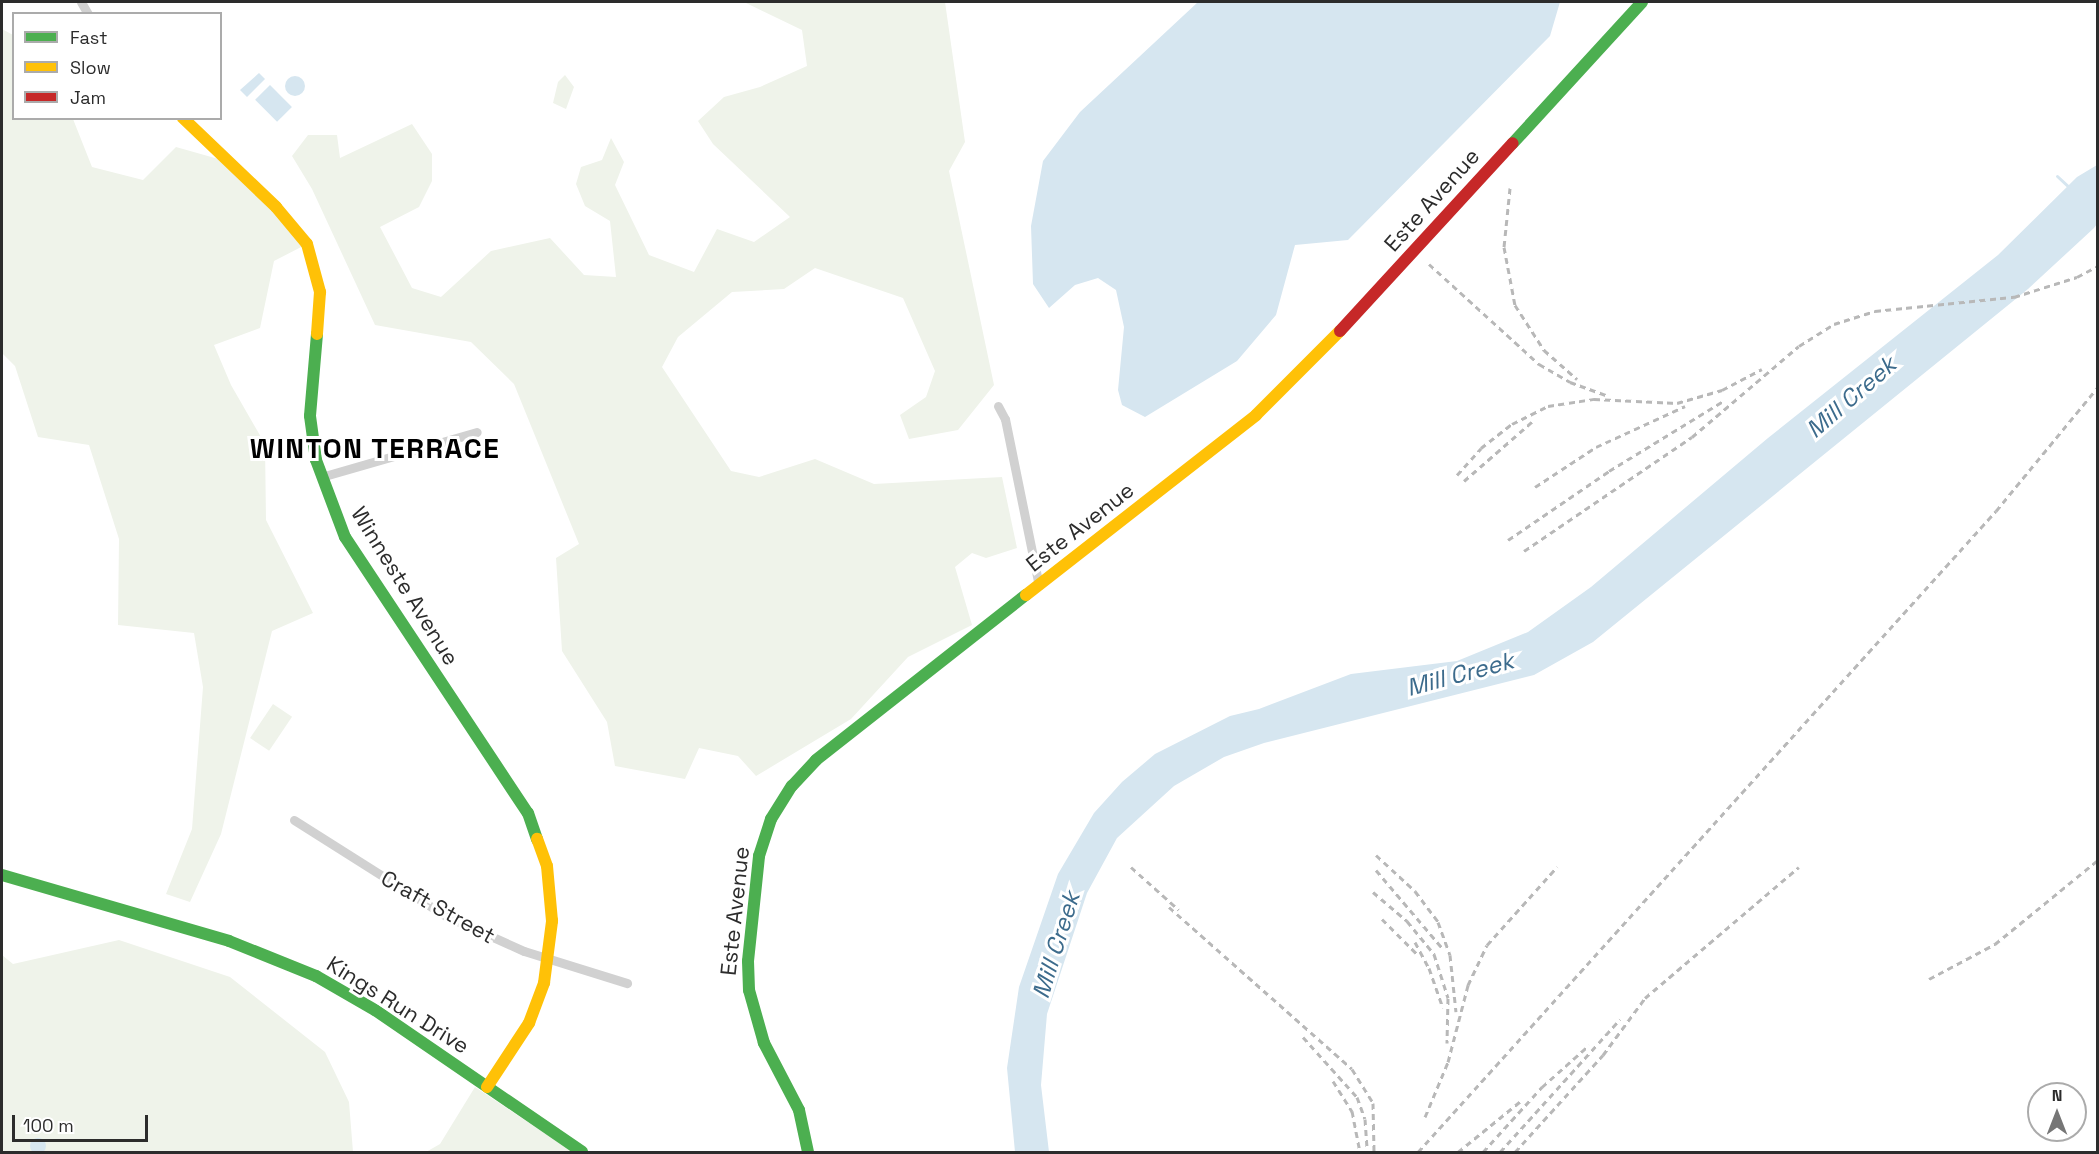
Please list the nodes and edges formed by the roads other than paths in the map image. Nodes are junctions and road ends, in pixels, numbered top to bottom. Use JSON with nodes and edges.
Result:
{"nodes":[{"id":1,"x":1642,"y":2,"type":"edge"},
{"id":2,"x":185,"y":120,"type":"edge"},
{"id":3,"x":998,"y":406,"type":"dead end"},
{"id":4,"x":477,"y":432,"type":"dead end"},
{"id":5,"x":321,"y":477,"type":"junction"},
{"id":6,"x":1039,"y":586,"type":"junction"},
{"id":7,"x":294,"y":820,"type":"dead end"},
{"id":8,"x":2,"y":874,"type":"edge"},
{"id":9,"x":549,"y":958,"type":"junction"},
{"id":10,"x":627,"y":983,"type":"dead end"},
{"id":11,"x":487,"y":1088,"type":"junction"},
{"id":12,"x":582,"y":1152,"type":"edge"},
{"id":13,"x":808,"y":1152,"type":"edge"}],
"edges":[{"from":1,"to":6,"type":"street","name":"Este Avenue"},
{"from":2,"to":5,"type":"street","name":"Winneste Avenue"},
{"from":3,"to":6,"type":"street"},
{"from":4,"to":5,"type":"street"},
{"from":5,"to":9,"type":"street","name":"Winneste Avenue"},
{"from":6,"to":13,"type":"street","name":"Este Avenue"},
{"from":7,"to":9,"type":"street","name":"Craft Street"},
{"from":8,"to":11,"type":"street","name":"Kings Run Drive"},
{"from":9,"to":10,"type":"street","name":"Craft Street"},
{"from":9,"to":11,"type":"street","name":"Winneste Avenue"},
{"from":11,"to":12,"type":"street","name":"Kings Run Drive"}]}
